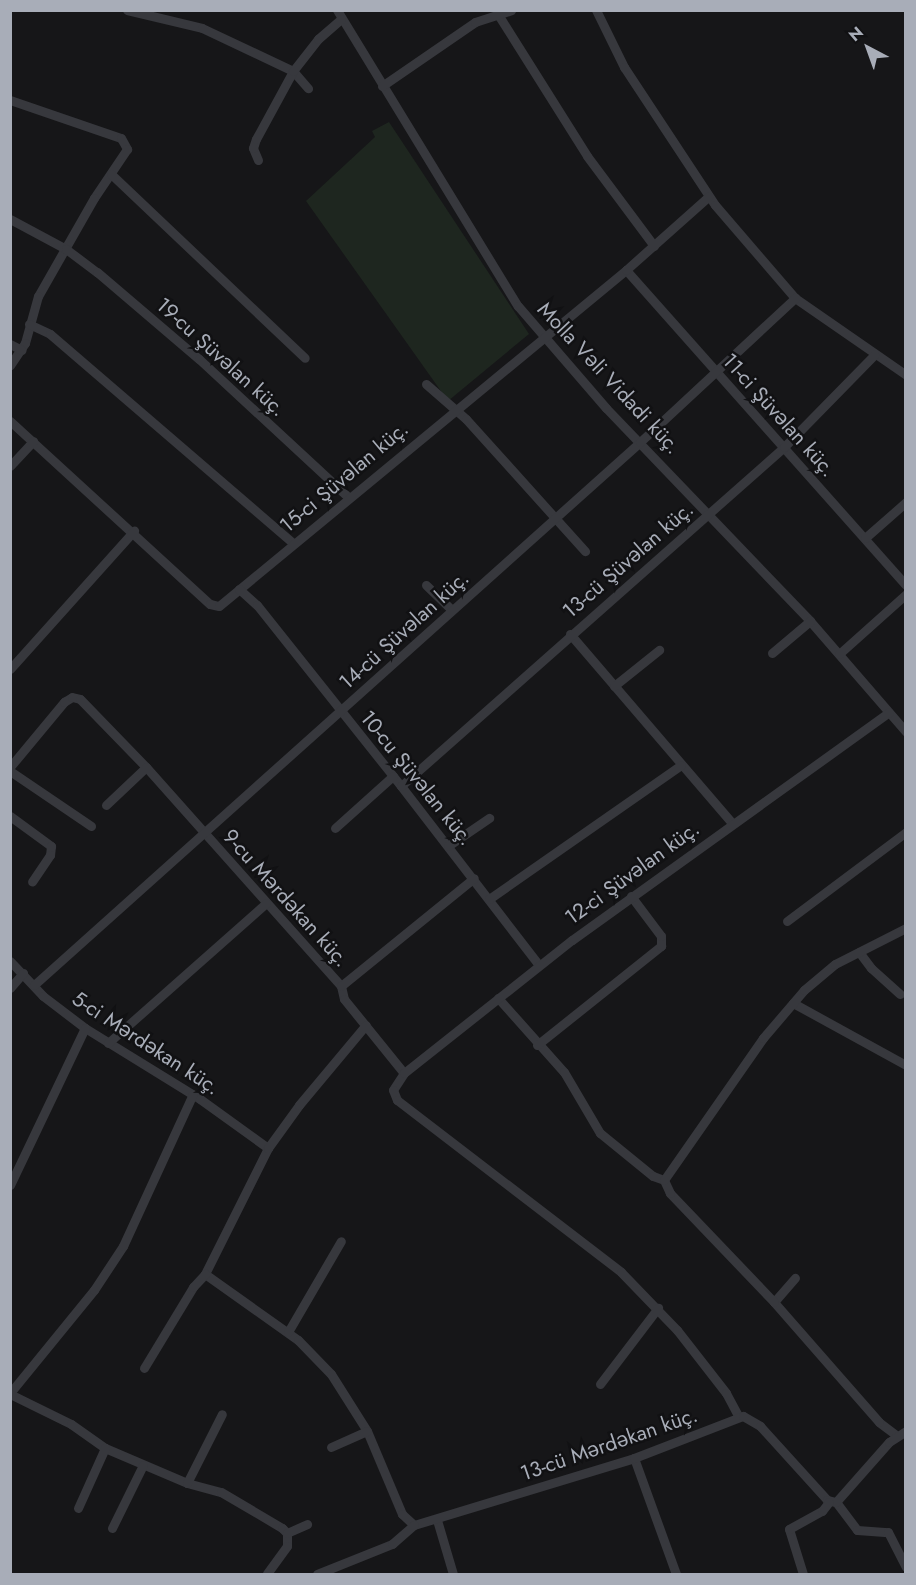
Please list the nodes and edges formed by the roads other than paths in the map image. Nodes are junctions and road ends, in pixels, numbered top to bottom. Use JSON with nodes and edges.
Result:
{"nodes":[{"id":1,"x":127,"y":10,"type":"edge"},
{"id":2,"x":511,"y":10,"type":"edge"},
{"id":3,"x":596,"y":10,"type":"edge"},
{"id":4,"x":339,"y":15,"type":"edge"},
{"id":5,"x":499,"y":16,"type":"junction"},
{"id":6,"x":293,"y":71,"type":"junction"},
{"id":7,"x":382,"y":86,"type":"junction"},
{"id":8,"x":308,"y":88,"type":"dead end"},
{"id":9,"x":10,"y":100,"type":"edge"},
{"id":10,"x":258,"y":160,"type":"dead end"},
{"id":11,"x":111,"y":174,"type":"junction"},
{"id":12,"x":708,"y":197,"type":"junction"},
{"id":13,"x":10,"y":219,"type":"edge"},
{"id":14,"x":654,"y":246,"type":"junction"},
{"id":15,"x":66,"y":249,"type":"junction"},
{"id":16,"x":626,"y":270,"type":"junction"},
{"id":17,"x":795,"y":298,"type":"junction"},
{"id":18,"x":29,"y":324,"type":"junction"},
{"id":19,"x":543,"y":336,"type":"junction"},
{"id":20,"x":10,"y":344,"type":"edge"},
{"id":21,"x":22,"y":350,"type":"junction"},
{"id":22,"x":874,"y":355,"type":"junction"},
{"id":23,"x":305,"y":358,"type":"dead end"},
{"id":24,"x":10,"y":366,"type":"edge"},
{"id":25,"x":716,"y":373,"type":"junction"},
{"id":26,"x":906,"y":375,"type":"edge"},
{"id":27,"x":426,"y":384,"type":"dead end"},
{"id":28,"x":453,"y":410,"type":"junction"},
{"id":29,"x":10,"y":421,"type":"edge"},
{"id":30,"x":33,"y":441,"type":"junction"},
{"id":31,"x":640,"y":442,"type":"junction"},
{"id":32,"x":784,"y":447,"type":"junction"},
{"id":33,"x":10,"y":466,"type":"edge"},
{"id":34,"x":348,"y":497,"type":"junction"},
{"id":35,"x":906,"y":502,"type":"edge"},
{"id":36,"x":710,"y":512,"type":"junction"},
{"id":37,"x":555,"y":518,"type":"junction"},
{"id":38,"x":134,"y":531,"type":"junction"},
{"id":39,"x":865,"y":538,"type":"junction"},
{"id":40,"x":293,"y":543,"type":"junction"},
{"id":41,"x":585,"y":551,"type":"dead end"},
{"id":42,"x":426,"y":585,"type":"dead end"},
{"id":43,"x":906,"y":585,"type":"edge"},
{"id":44,"x":239,"y":589,"type":"junction"},
{"id":45,"x":906,"y":594,"type":"edge"},
{"id":46,"x":452,"y":610,"type":"junction"},
{"id":47,"x":810,"y":621,"type":"junction"},
{"id":48,"x":570,"y":634,"type":"junction"},
{"id":49,"x":659,"y":650,"type":"dead end"},
{"id":50,"x":772,"y":653,"type":"dead end"},
{"id":51,"x":839,"y":654,"type":"junction"},
{"id":52,"x":10,"y":669,"type":"edge"},
{"id":53,"x":614,"y":686,"type":"junction"},
{"id":54,"x":341,"y":711,"type":"junction"},
{"id":55,"x":889,"y":712,"type":"junction"},
{"id":56,"x":906,"y":732,"type":"edge"},
{"id":57,"x":681,"y":765,"type":"junction"},
{"id":58,"x":146,"y":767,"type":"junction"},
{"id":59,"x":10,"y":769,"type":"edge"},
{"id":60,"x":393,"y":776,"type":"junction"},
{"id":61,"x":401,"y":786,"type":"junction"},
{"id":62,"x":106,"y":805,"type":"dead end"},
{"id":63,"x":10,"y":816,"type":"edge"},
{"id":64,"x":489,"y":818,"type":"dead end"},
{"id":65,"x":731,"y":822,"type":"junction"},
{"id":66,"x":91,"y":826,"type":"dead end"},
{"id":67,"x":335,"y":828,"type":"dead end"},
{"id":68,"x":906,"y":831,"type":"edge"},
{"id":69,"x":205,"y":833,"type":"junction"},
{"id":70,"x":448,"y":846,"type":"junction"},
{"id":71,"x":474,"y":878,"type":"junction"},
{"id":72,"x":32,"y":882,"type":"dead end"},
{"id":73,"x":632,"y":896,"type":"junction"},
{"id":74,"x":489,"y":898,"type":"junction"},
{"id":75,"x":266,"y":903,"type":"junction"},
{"id":76,"x":787,"y":921,"type":"dead end"},
{"id":77,"x":906,"y":928,"type":"edge"},
{"id":78,"x":859,"y":952,"type":"junction"},
{"id":79,"x":10,"y":961,"type":"edge"},
{"id":80,"x":539,"y":965,"type":"junction"},
{"id":81,"x":23,"y":973,"type":"junction"},
{"id":82,"x":34,"y":985,"type":"junction"},
{"id":83,"x":341,"y":986,"type":"junction"},
{"id":84,"x":10,"y":988,"type":"edge"},
{"id":85,"x":900,"y":994,"type":"dead end"},
{"id":86,"x":498,"y":998,"type":"junction"},
{"id":87,"x":793,"y":1003,"type":"junction"},
{"id":88,"x":366,"y":1025,"type":"junction"},
{"id":89,"x":85,"y":1028,"type":"junction"},
{"id":90,"x":108,"y":1043,"type":"junction"},
{"id":91,"x":537,"y":1045,"type":"junction"},
{"id":92,"x":906,"y":1065,"type":"edge"},
{"id":93,"x":404,"y":1073,"type":"junction"},
{"id":94,"x":193,"y":1094,"type":"junction"},
{"id":95,"x":268,"y":1148,"type":"junction"},
{"id":96,"x":664,"y":1180,"type":"junction"},
{"id":97,"x":10,"y":1185,"type":"edge"},
{"id":98,"x":341,"y":1241,"type":"dead end"},
{"id":99,"x":205,"y":1275,"type":"junction"},
{"id":100,"x":795,"y":1278,"type":"dead end"},
{"id":101,"x":774,"y":1302,"type":"junction"},
{"id":102,"x":658,"y":1308,"type":"junction"},
{"id":103,"x":288,"y":1332,"type":"junction"},
{"id":104,"x":144,"y":1368,"type":"dead end"},
{"id":105,"x":600,"y":1384,"type":"dead end"},
{"id":106,"x":10,"y":1394,"type":"edge"},
{"id":107,"x":222,"y":1414,"type":"dead end"},
{"id":108,"x":738,"y":1416,"type":"junction"},
{"id":109,"x":367,"y":1431,"type":"junction"},
{"id":110,"x":906,"y":1431,"type":"edge"},
{"id":111,"x":896,"y":1436,"type":"junction"},
{"id":112,"x":331,"y":1447,"type":"dead end"},
{"id":113,"x":105,"y":1448,"type":"junction"},
{"id":114,"x":634,"y":1458,"type":"junction"},
{"id":115,"x":143,"y":1465,"type":"junction"},
{"id":116,"x":187,"y":1483,"type":"junction"},
{"id":117,"x":833,"y":1502,"type":"junction"},
{"id":118,"x":78,"y":1508,"type":"dead end"},
{"id":119,"x":437,"y":1520,"type":"junction"},
{"id":120,"x":307,"y":1524,"type":"dead end"},
{"id":121,"x":414,"y":1525,"type":"junction"},
{"id":122,"x":112,"y":1528,"type":"dead end"},
{"id":123,"x":287,"y":1533,"type":"junction"},
{"id":124,"x":906,"y":1567,"type":"edge"},
{"id":125,"x":270,"y":1573,"type":"edge"},
{"id":126,"x":317,"y":1575,"type":"edge"},
{"id":127,"x":453,"y":1575,"type":"edge"},
{"id":128,"x":676,"y":1575,"type":"edge"},
{"id":129,"x":803,"y":1575,"type":"edge"}],
"edges":[{"from":1,"to":6,"type":"street"},
{"from":2,"to":5,"type":"street"},
{"from":3,"to":12,"type":"street"},
{"from":4,"to":6,"type":"street"},
{"from":4,"to":7,"type":"street","name":"Molla Vəli Vidadi küç."},
{"from":5,"to":7,"type":"street"},
{"from":5,"to":14,"type":"street"},
{"from":6,"to":8,"type":"street"},
{"from":6,"to":10,"type":"street"},
{"from":7,"to":19,"type":"street","name":"Molla Vəli Vidadi küç."},
{"from":9,"to":11,"type":"street"},
{"from":11,"to":15,"type":"street"},
{"from":11,"to":23,"type":"street"},
{"from":12,"to":14,"type":"street","name":"15-ci Şüvəlan küç."},
{"from":12,"to":17,"type":"street"},
{"from":13,"to":15,"type":"street","name":"19-cu Şüvəlan küç."},
{"from":14,"to":16,"type":"street","name":"15-ci Şüvəlan küç."},
{"from":15,"to":18,"type":"street"},
{"from":15,"to":34,"type":"street","name":"19-cu Şüvəlan küç."},
{"from":16,"to":19,"type":"street","name":"15-ci Şüvəlan küç."},
{"from":16,"to":25,"type":"street","name":"11-ci Şüvəlan küç."},
{"from":17,"to":22,"type":"street"},
{"from":17,"to":25,"type":"street","name":"14-cü Şüvəlan küç."},
{"from":18,"to":21,"type":"street"},
{"from":18,"to":40,"type":"street"},
{"from":19,"to":28,"type":"street","name":"15-ci Şüvəlan küç."},
{"from":19,"to":31,"type":"street","name":"Molla Vəli Vidadi küç."},
{"from":20,"to":21,"type":"street"},
{"from":21,"to":24,"type":"street"},
{"from":22,"to":26,"type":"street"},
{"from":22,"to":32,"type":"street","name":"13-cü Şüvəlan küç."},
{"from":25,"to":31,"type":"street","name":"14-cü Şüvəlan küç."},
{"from":25,"to":32,"type":"street","name":"11-ci Şüvəlan küç."},
{"from":27,"to":28,"type":"street"},
{"from":28,"to":34,"type":"street","name":"15-ci Şüvəlan küç."},
{"from":28,"to":37,"type":"street"},
{"from":29,"to":30,"type":"street","name":"15-ci Şüvəlan küç."},
{"from":30,"to":33,"type":"street"},
{"from":30,"to":38,"type":"street","name":"15-ci Şüvəlan küç."},
{"from":31,"to":36,"type":"street","name":"Molla Vəli Vidadi küç."},
{"from":31,"to":37,"type":"street","name":"14-cü Şüvəlan küç."},
{"from":32,"to":36,"type":"street","name":"13-cü Şüvəlan küç."},
{"from":32,"to":39,"type":"street","name":"11-ci Şüvəlan küç."},
{"from":34,"to":40,"type":"street","name":"15-ci Şüvəlan küç."},
{"from":35,"to":39,"type":"street"},
{"from":36,"to":47,"type":"street","name":"Molla Vəli Vidadi küç."},
{"from":36,"to":48,"type":"street","name":"13-cü Şüvəlan küç."},
{"from":37,"to":41,"type":"street"},
{"from":37,"to":46,"type":"street","name":"14-cü Şüvəlan küç."},
{"from":38,"to":44,"type":"street","name":"15-ci Şüvəlan küç."},
{"from":38,"to":52,"type":"street"},
{"from":39,"to":43,"type":"street","name":"11-ci Şüvəlan küç."},
{"from":40,"to":44,"type":"street","name":"15-ci Şüvəlan küç."},
{"from":42,"to":46,"type":"street"},
{"from":44,"to":54,"type":"street","name":"10-cu Şüvəlan küç."},
{"from":45,"to":51,"type":"street"},
{"from":46,"to":54,"type":"street","name":"14-cü Şüvəlan küç."},
{"from":47,"to":50,"type":"street"},
{"from":47,"to":51,"type":"street","name":"Molla Vəli Vidadi küç."},
{"from":48,"to":53,"type":"street"},
{"from":48,"to":61,"type":"street","name":"13-cü Şüvəlan küç."},
{"from":49,"to":53,"type":"street"},
{"from":51,"to":55,"type":"street","name":"Molla Vəli Vidadi küç."},
{"from":53,"to":57,"type":"street"},
{"from":54,"to":60,"type":"street","name":"10-cu Şüvəlan küç."},
{"from":54,"to":69,"type":"street","name":"14-cü Şüvəlan küç."},
{"from":55,"to":56,"type":"street","name":"Molla Vəli Vidadi küç."},
{"from":55,"to":65,"type":"street","name":"12-ci Şüvəlan küç."},
{"from":57,"to":65,"type":"street"},
{"from":57,"to":74,"type":"street"},
{"from":58,"to":59,"type":"street","name":"9-cu Mərdəkan küç."},
{"from":58,"to":62,"type":"street"},
{"from":58,"to":69,"type":"street","name":"9-cu Mərdəkan küç."},
{"from":59,"to":66,"type":"street"},
{"from":60,"to":61,"type":"street","name":"10-cu Şüvəlan küç."},
{"from":60,"to":67,"type":"street"},
{"from":61,"to":70,"type":"street","name":"10-cu Şüvəlan küç."},
{"from":63,"to":72,"type":"street"},
{"from":64,"to":70,"type":"street"},
{"from":65,"to":73,"type":"street","name":"12-ci Şüvəlan küç."},
{"from":68,"to":76,"type":"street"},
{"from":69,"to":75,"type":"street","name":"9-cu Mərdəkan küç."},
{"from":69,"to":82,"type":"street","name":"14-cü Şüvəlan küç."},
{"from":70,"to":71,"type":"street","name":"10-cu Şüvəlan küç."},
{"from":71,"to":74,"type":"street","name":"10-cu Şüvəlan küç."},
{"from":71,"to":83,"type":"street"},
{"from":73,"to":80,"type":"street","name":"12-ci Şüvəlan küç."},
{"from":73,"to":91,"type":"street"},
{"from":74,"to":80,"type":"street","name":"10-cu Şüvəlan küç."},
{"from":75,"to":83,"type":"street","name":"9-cu Mərdəkan küç."},
{"from":75,"to":90,"type":"street"},
{"from":77,"to":78,"type":"street"},
{"from":78,"to":85,"type":"street"},
{"from":78,"to":87,"type":"street"},
{"from":79,"to":81,"type":"street","name":"5-ci Mərdəkan küç."},
{"from":80,"to":86,"type":"street","name":"12-ci Şüvəlan küç."},
{"from":81,"to":82,"type":"street","name":"5-ci Mərdəkan küç."},
{"from":81,"to":84,"type":"street"},
{"from":82,"to":89,"type":"street","name":"5-ci Mərdəkan küç."},
{"from":83,"to":88,"type":"street","name":"9-cu Mərdəkan küç."},
{"from":86,"to":91,"type":"street"},
{"from":86,"to":93,"type":"street","name":"12-ci Şüvəlan küç."},
{"from":87,"to":92,"type":"street"},
{"from":87,"to":96,"type":"street"},
{"from":88,"to":93,"type":"street","name":"9-cu Mərdəkan küç."},
{"from":88,"to":95,"type":"street"},
{"from":89,"to":90,"type":"street","name":"5-ci Mərdəkan küç."},
{"from":89,"to":97,"type":"street"},
{"from":90,"to":94,"type":"street","name":"5-ci Mərdəkan küç."},
{"from":91,"to":96,"type":"street"},
{"from":93,"to":102,"type":"street"},
{"from":94,"to":95,"type":"street","name":"5-ci Mərdəkan küç."},
{"from":94,"to":106,"type":"street"},
{"from":95,"to":99,"type":"street"},
{"from":96,"to":101,"type":"street"},
{"from":98,"to":103,"type":"street"},
{"from":99,"to":103,"type":"street"},
{"from":99,"to":104,"type":"street"},
{"from":100,"to":101,"type":"street"},
{"from":101,"to":111,"type":"street"},
{"from":102,"to":105,"type":"street"},
{"from":102,"to":108,"type":"street"},
{"from":103,"to":109,"type":"street"},
{"from":106,"to":113,"type":"street"},
{"from":107,"to":116,"type":"street"},
{"from":108,"to":114,"type":"street","name":"13-cü Mərdəkan küç."},
{"from":108,"to":117,"type":"street"},
{"from":109,"to":112,"type":"street"},
{"from":109,"to":121,"type":"street"},
{"from":110,"to":111,"type":"street"},
{"from":111,"to":117,"type":"street"},
{"from":113,"to":115,"type":"street"},
{"from":113,"to":118,"type":"street"},
{"from":114,"to":119,"type":"street","name":"13-cü Mərdəkan küç."},
{"from":114,"to":128,"type":"street"},
{"from":115,"to":116,"type":"street"},
{"from":115,"to":122,"type":"street"},
{"from":116,"to":123,"type":"street"},
{"from":117,"to":124,"type":"street"},
{"from":117,"to":129,"type":"street"},
{"from":119,"to":121,"type":"street","name":"13-cü Mərdəkan küç."},
{"from":119,"to":127,"type":"street"},
{"from":120,"to":123,"type":"street"},
{"from":121,"to":126,"type":"street","name":"13-cü Mərdəkan küç."},
{"from":123,"to":125,"type":"street"}]}
